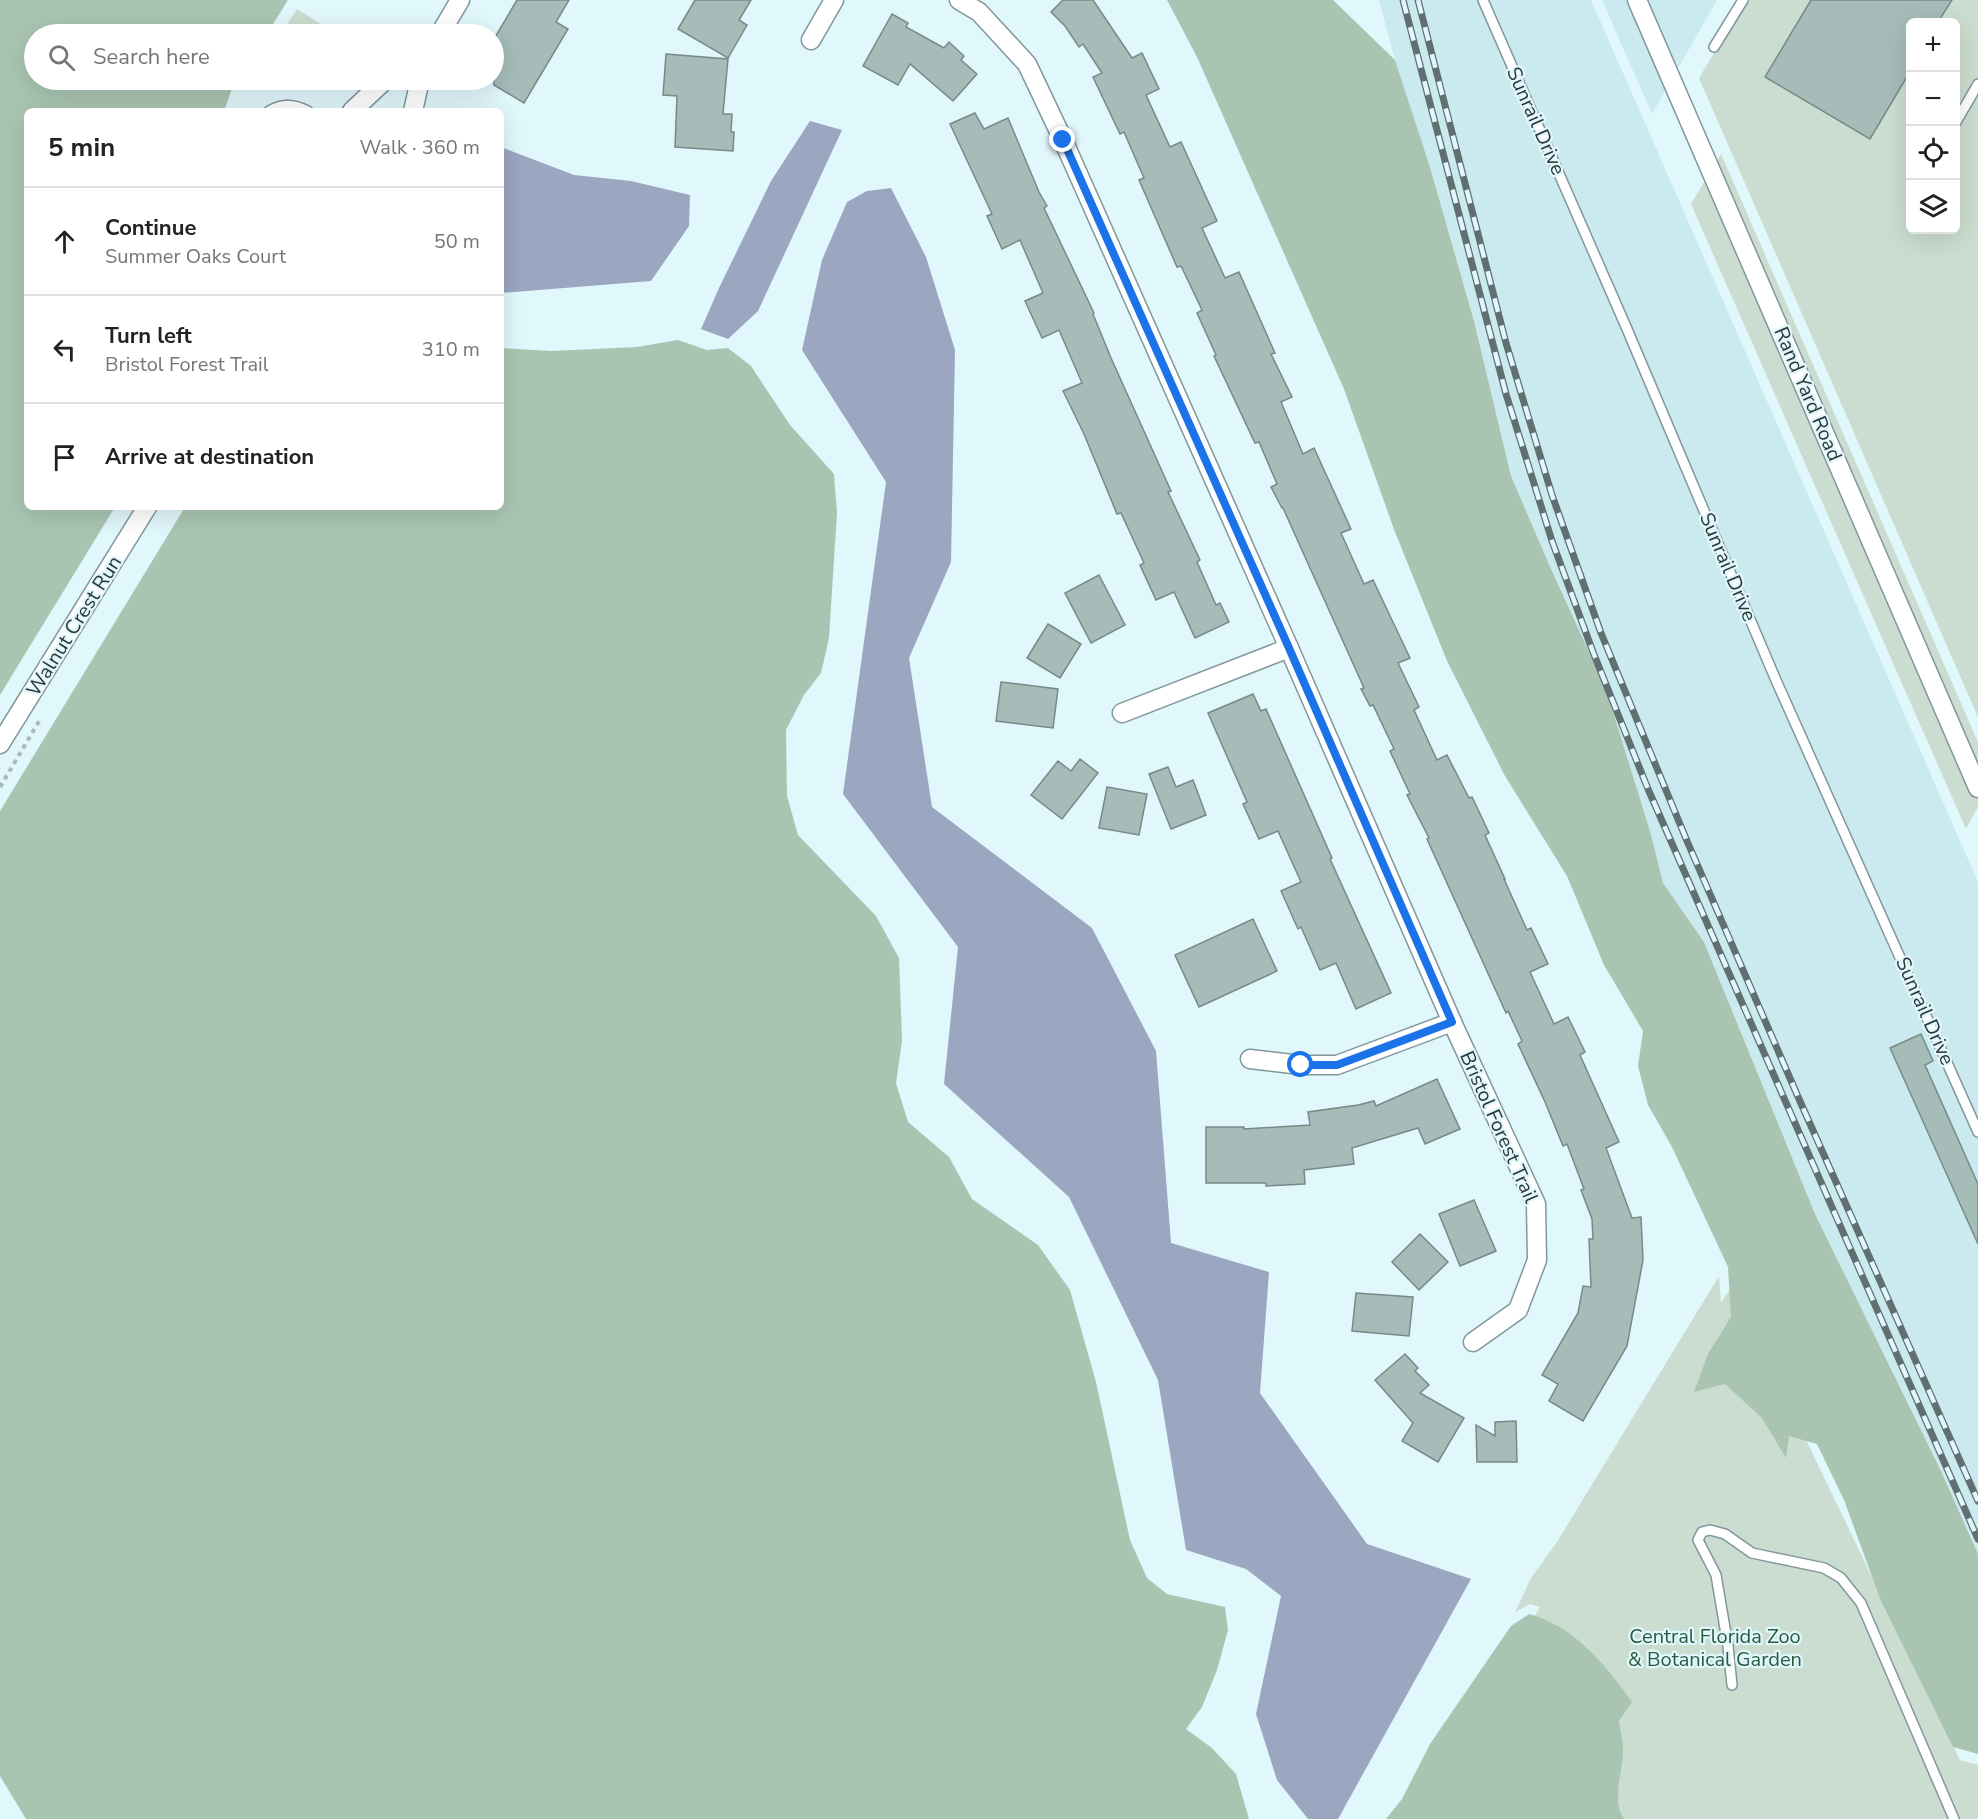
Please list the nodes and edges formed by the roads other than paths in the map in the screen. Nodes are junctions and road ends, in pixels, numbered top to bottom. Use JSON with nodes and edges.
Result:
{"nodes":[{"id":1,"x":460,"y":0,"type":"edge"},
{"id":2,"x":834,"y":0,"type":"edge"},
{"id":3,"x":959,"y":0,"type":"edge"},
{"id":4,"x":1483,"y":0,"type":"edge"},
{"id":5,"x":1637,"y":0,"type":"edge"},
{"id":6,"x":1743,"y":0,"type":"edge"},
{"id":7,"x":446,"y":24,"type":"edge"},
{"id":8,"x":811,"y":40,"type":"dead end"},
{"id":9,"x":1714,"y":48,"type":"dead end"},
{"id":10,"x":1978,"y":84,"type":"edge"},
{"id":11,"x":374,"y":90,"type":"edge"},
{"id":12,"x":418,"y":90,"type":"edge"},
{"id":13,"x":274,"y":108,"type":"edge"},
{"id":14,"x":302,"y":108,"type":"edge"},
{"id":15,"x":355,"y":108,"type":"edge"},
{"id":16,"x":414,"y":108,"type":"edge"},
{"id":17,"x":1960,"y":116,"type":"edge"},
{"id":18,"x":145,"y":510,"type":"edge"},
{"id":19,"x":1289,"y":648,"type":"junction"},
{"id":20,"x":1122,"y":713,"type":"dead end"},
{"id":21,"x":0,"y":744,"type":"edge"},
{"id":22,"x":1978,"y":788,"type":"edge"},
{"id":23,"x":1452,"y":1022,"type":"junction"},
{"id":24,"x":1251,"y":1059,"type":"dead end"},
{"id":25,"x":1978,"y":1132,"type":"edge"},
{"id":26,"x":1473,"y":1342,"type":"dead end"},
{"id":27,"x":1732,"y":1685,"type":"dead end"},
{"id":28,"x":1954,"y":1819,"type":"edge"}],
"edges":[{"from":1,"to":7,"type":"street"},
{"from":2,"to":8,"type":"street"},
{"from":3,"to":19,"type":"street","name":"Bristol Forest Trail"},
{"from":4,"to":25,"type":"lane","name":"Sunrail Drive"},
{"from":5,"to":22,"type":"street","name":"Rand Yard Road"},
{"from":6,"to":9,"type":"lane"},
{"from":10,"to":17,"type":"lane"},
{"from":11,"to":15,"type":"street"},
{"from":12,"to":16,"type":"street"},
{"from":13,"to":14,"type":"lane"},
{"from":18,"to":21,"type":"street","name":"Walnut Crest Run"},
{"from":19,"to":20,"type":"street"},
{"from":19,"to":23,"type":"street","name":"Bristol Forest Trail"},
{"from":23,"to":24,"type":"street"},
{"from":23,"to":26,"type":"street","name":"Bristol Forest Trail"},
{"from":27,"to":28,"type":"lane"}]}
